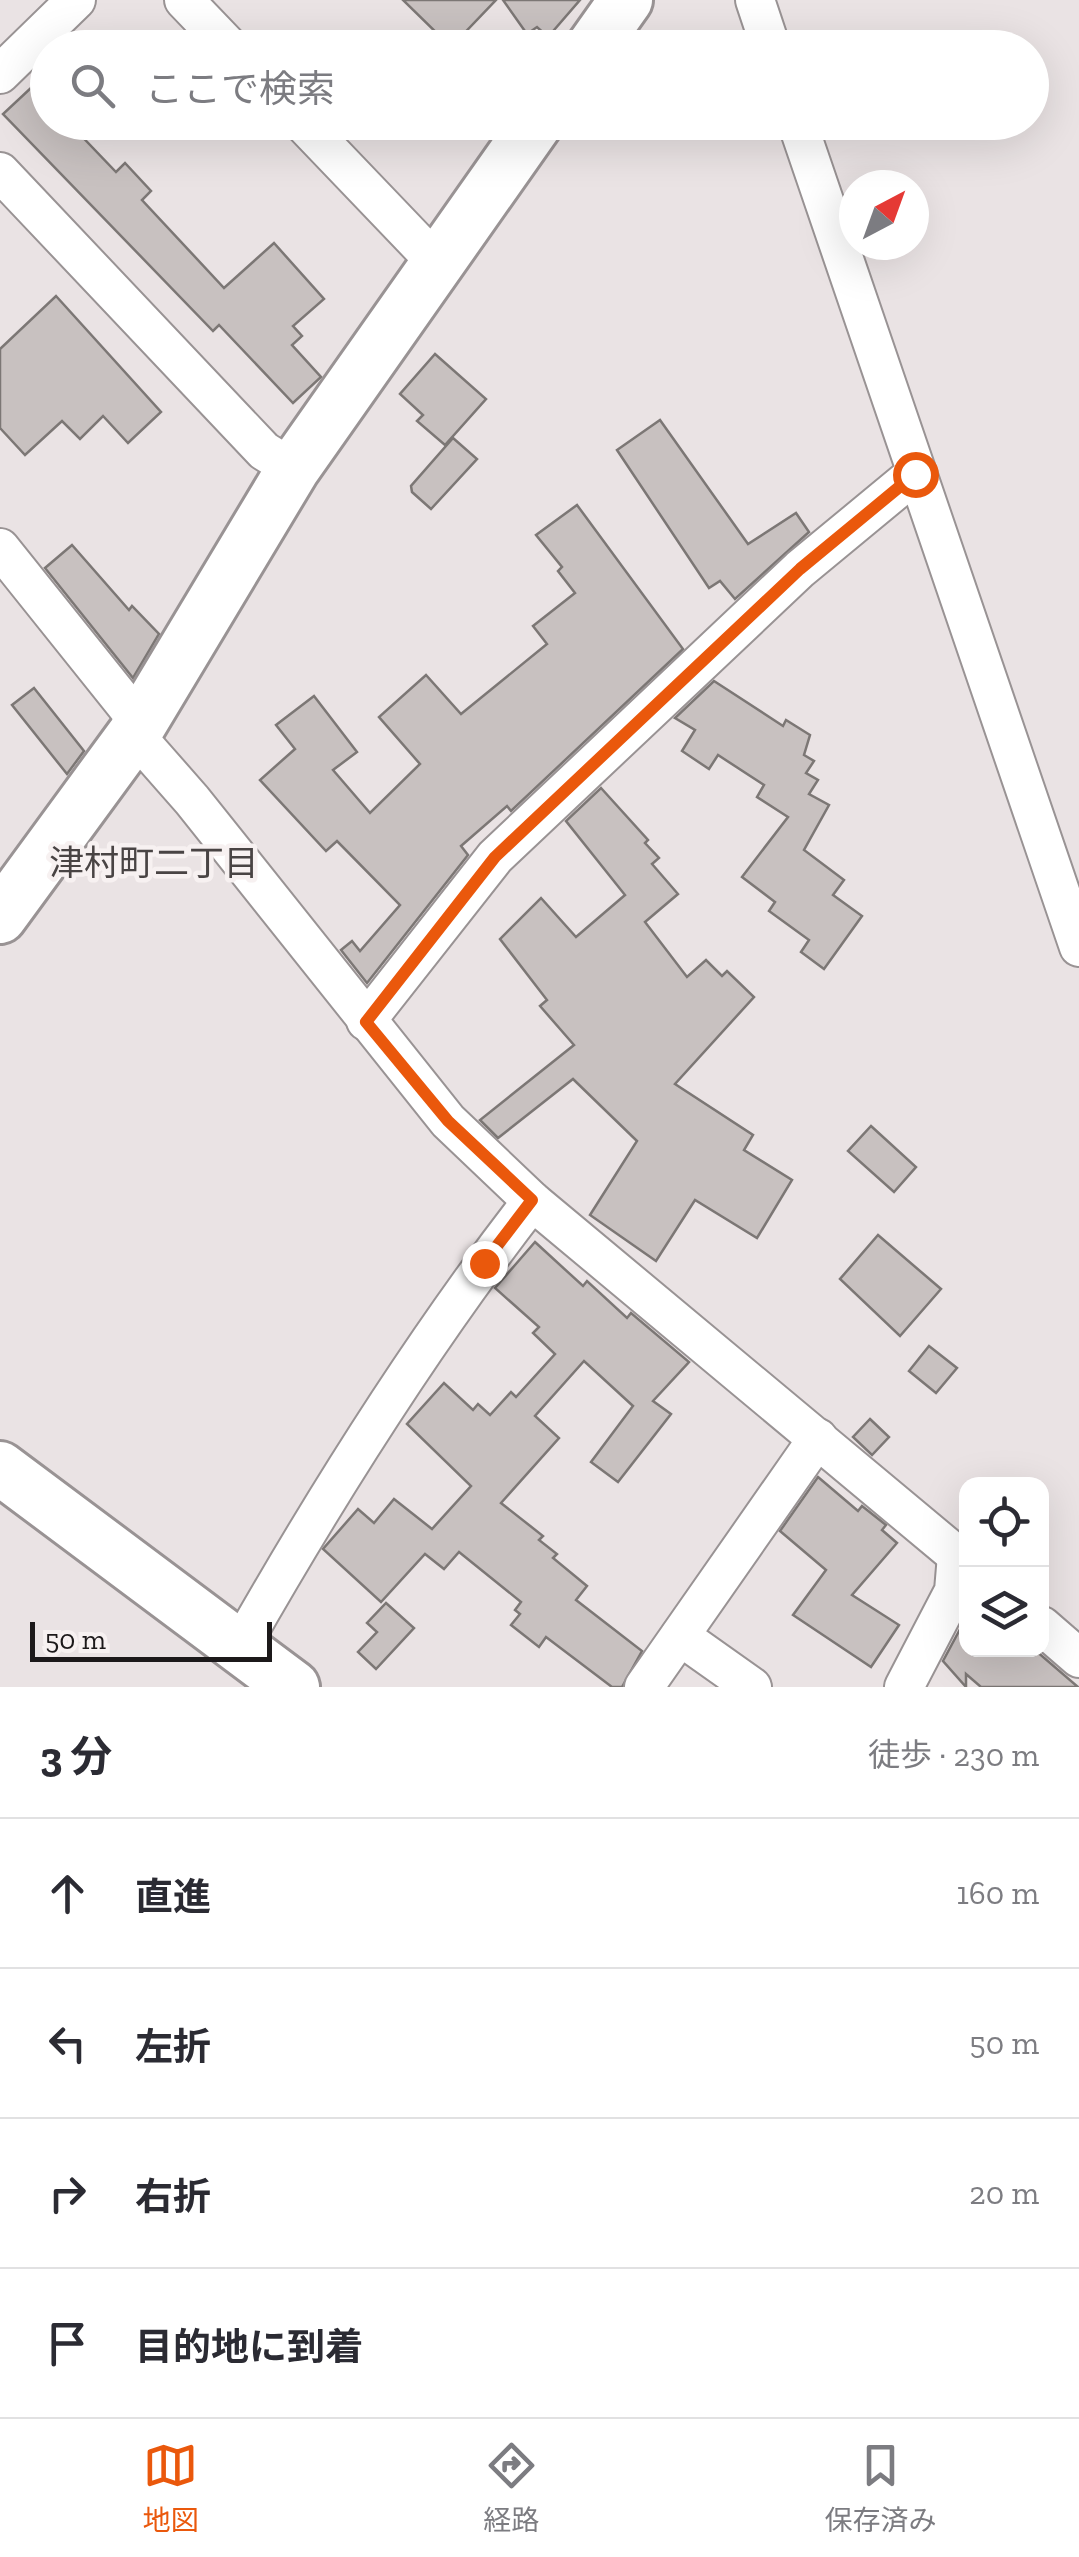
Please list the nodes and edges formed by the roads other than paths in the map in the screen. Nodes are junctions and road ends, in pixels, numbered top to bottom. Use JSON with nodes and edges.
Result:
{"nodes":[{"id":1,"x":76,"y":0,"type":"edge"},
{"id":2,"x":184,"y":0,"type":"edge"},
{"id":3,"x":626,"y":0,"type":"edge"},
{"id":4,"x":755,"y":0,"type":"edge"},
{"id":5,"x":45,"y":30,"type":"edge"},
{"id":6,"x":213,"y":30,"type":"edge"},
{"id":7,"x":605,"y":30,"type":"edge"},
{"id":8,"x":765,"y":30,"type":"edge"},
{"id":9,"x":30,"y":45,"type":"edge"},
{"id":10,"x":0,"y":74,"type":"edge"},
{"id":11,"x":319,"y":140,"type":"edge"},
{"id":12,"x":524,"y":140,"type":"edge"},
{"id":13,"x":802,"y":140,"type":"edge"},
{"id":14,"x":0,"y":172,"type":"edge"},
{"id":15,"x":436,"y":262,"type":"junction"},
{"id":16,"x":292,"y":469,"type":"junction"},
{"id":17,"x":915,"y":474,"type":"junction"},
{"id":18,"x":0,"y":548,"type":"edge"},
{"id":19,"x":138,"y":729,"type":"junction"},
{"id":20,"x":0,"y":917,"type":"edge"},
{"id":21,"x":1079,"y":947,"type":"edge"},
{"id":22,"x":366,"y":1022,"type":"junction"},
{"id":23,"x":532,"y":1200,"type":"junction"},
{"id":24,"x":818,"y":1438,"type":"junction"},
{"id":25,"x":0,"y":1468,"type":"edge"},
{"id":26,"x":959,"y":1556,"type":"edge"},
{"id":27,"x":960,"y":1567,"type":"edge"},
{"id":28,"x":1049,"y":1632,"type":"edge"},
{"id":29,"x":680,"y":1636,"type":"junction"},
{"id":30,"x":240,"y":1647,"type":"junction"},
{"id":31,"x":1079,"y":1658,"type":"edge"},
{"id":32,"x":292,"y":1687,"type":"edge"},
{"id":33,"x":644,"y":1687,"type":"edge"},
{"id":34,"x":752,"y":1687,"type":"edge"},
{"id":35,"x":904,"y":1687,"type":"edge"}],
"edges":[{"from":1,"to":5,"type":"street"},
{"from":2,"to":6,"type":"street"},
{"from":3,"to":7,"type":"street"},
{"from":4,"to":8,"type":"street"},
{"from":9,"to":10,"type":"street"},
{"from":11,"to":15,"type":"street"},
{"from":12,"to":15,"type":"street"},
{"from":13,"to":17,"type":"street"},
{"from":14,"to":16,"type":"street"},
{"from":15,"to":16,"type":"street"},
{"from":16,"to":19,"type":"street"},
{"from":17,"to":21,"type":"street"},
{"from":17,"to":22,"type":"street"},
{"from":18,"to":19,"type":"street"},
{"from":19,"to":20,"type":"street"},
{"from":19,"to":22,"type":"street"},
{"from":22,"to":23,"type":"street"},
{"from":23,"to":24,"type":"street"},
{"from":23,"to":30,"type":"street"},
{"from":24,"to":26,"type":"street"},
{"from":24,"to":29,"type":"street"},
{"from":25,"to":30,"type":"street"},
{"from":27,"to":35,"type":"street"},
{"from":28,"to":31,"type":"street"},
{"from":29,"to":33,"type":"street"},
{"from":29,"to":34,"type":"street"},
{"from":30,"to":32,"type":"street"}]}
